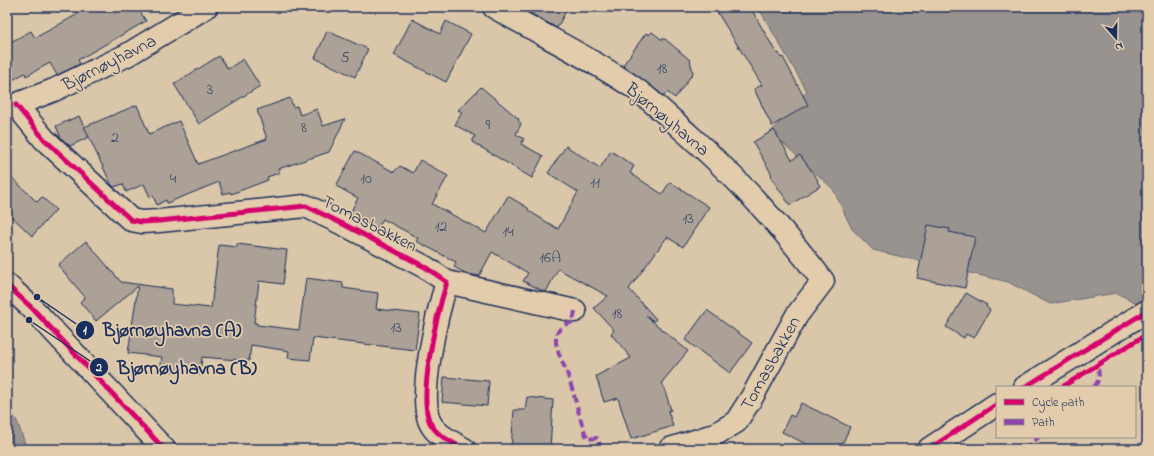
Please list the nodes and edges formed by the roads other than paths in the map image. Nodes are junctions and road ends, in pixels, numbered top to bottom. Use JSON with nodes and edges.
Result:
{"nodes":[{"id":1,"x":206,"y":7,"type":"edge"},
{"id":2,"x":494,"y":7,"type":"edge"},
{"id":3,"x":12,"y":106,"type":"edge"},
{"id":4,"x":796,"y":248,"type":"joint"},
{"id":5,"x":447,"y":282,"type":"junction"},
{"id":6,"x":7,"y":285,"type":"edge"},
{"id":7,"x":575,"y":311,"type":"dead end"},
{"id":8,"x":1147,"y":311,"type":"edge"},
{"id":9,"x":1027,"y":386,"type":"edge"},
{"id":10,"x":996,"y":405,"type":"edge"},
{"id":11,"x":164,"y":449,"type":"edge"},
{"id":12,"x":464,"y":449,"type":"edge"},
{"id":13,"x":670,"y":449,"type":"edge"},
{"id":14,"x":929,"y":449,"type":"edge"}],
"edges":[{"from":1,"to":3,"type":"street","name":"Bjørnøyhavna"},
{"from":2,"to":4,"type":"street","name":"Bjørnøyhavna"},
{"from":3,"to":5,"type":"street","name":"Tomasbakken"},
{"from":4,"to":13,"type":"street","name":"Tomasbakken"},
{"from":5,"to":7,"type":"street","name":"Tomasbakken"},
{"from":5,"to":12,"type":"street"},
{"from":6,"to":11,"type":"street"},
{"from":8,"to":9,"type":"street"},
{"from":10,"to":14,"type":"street"}]}
